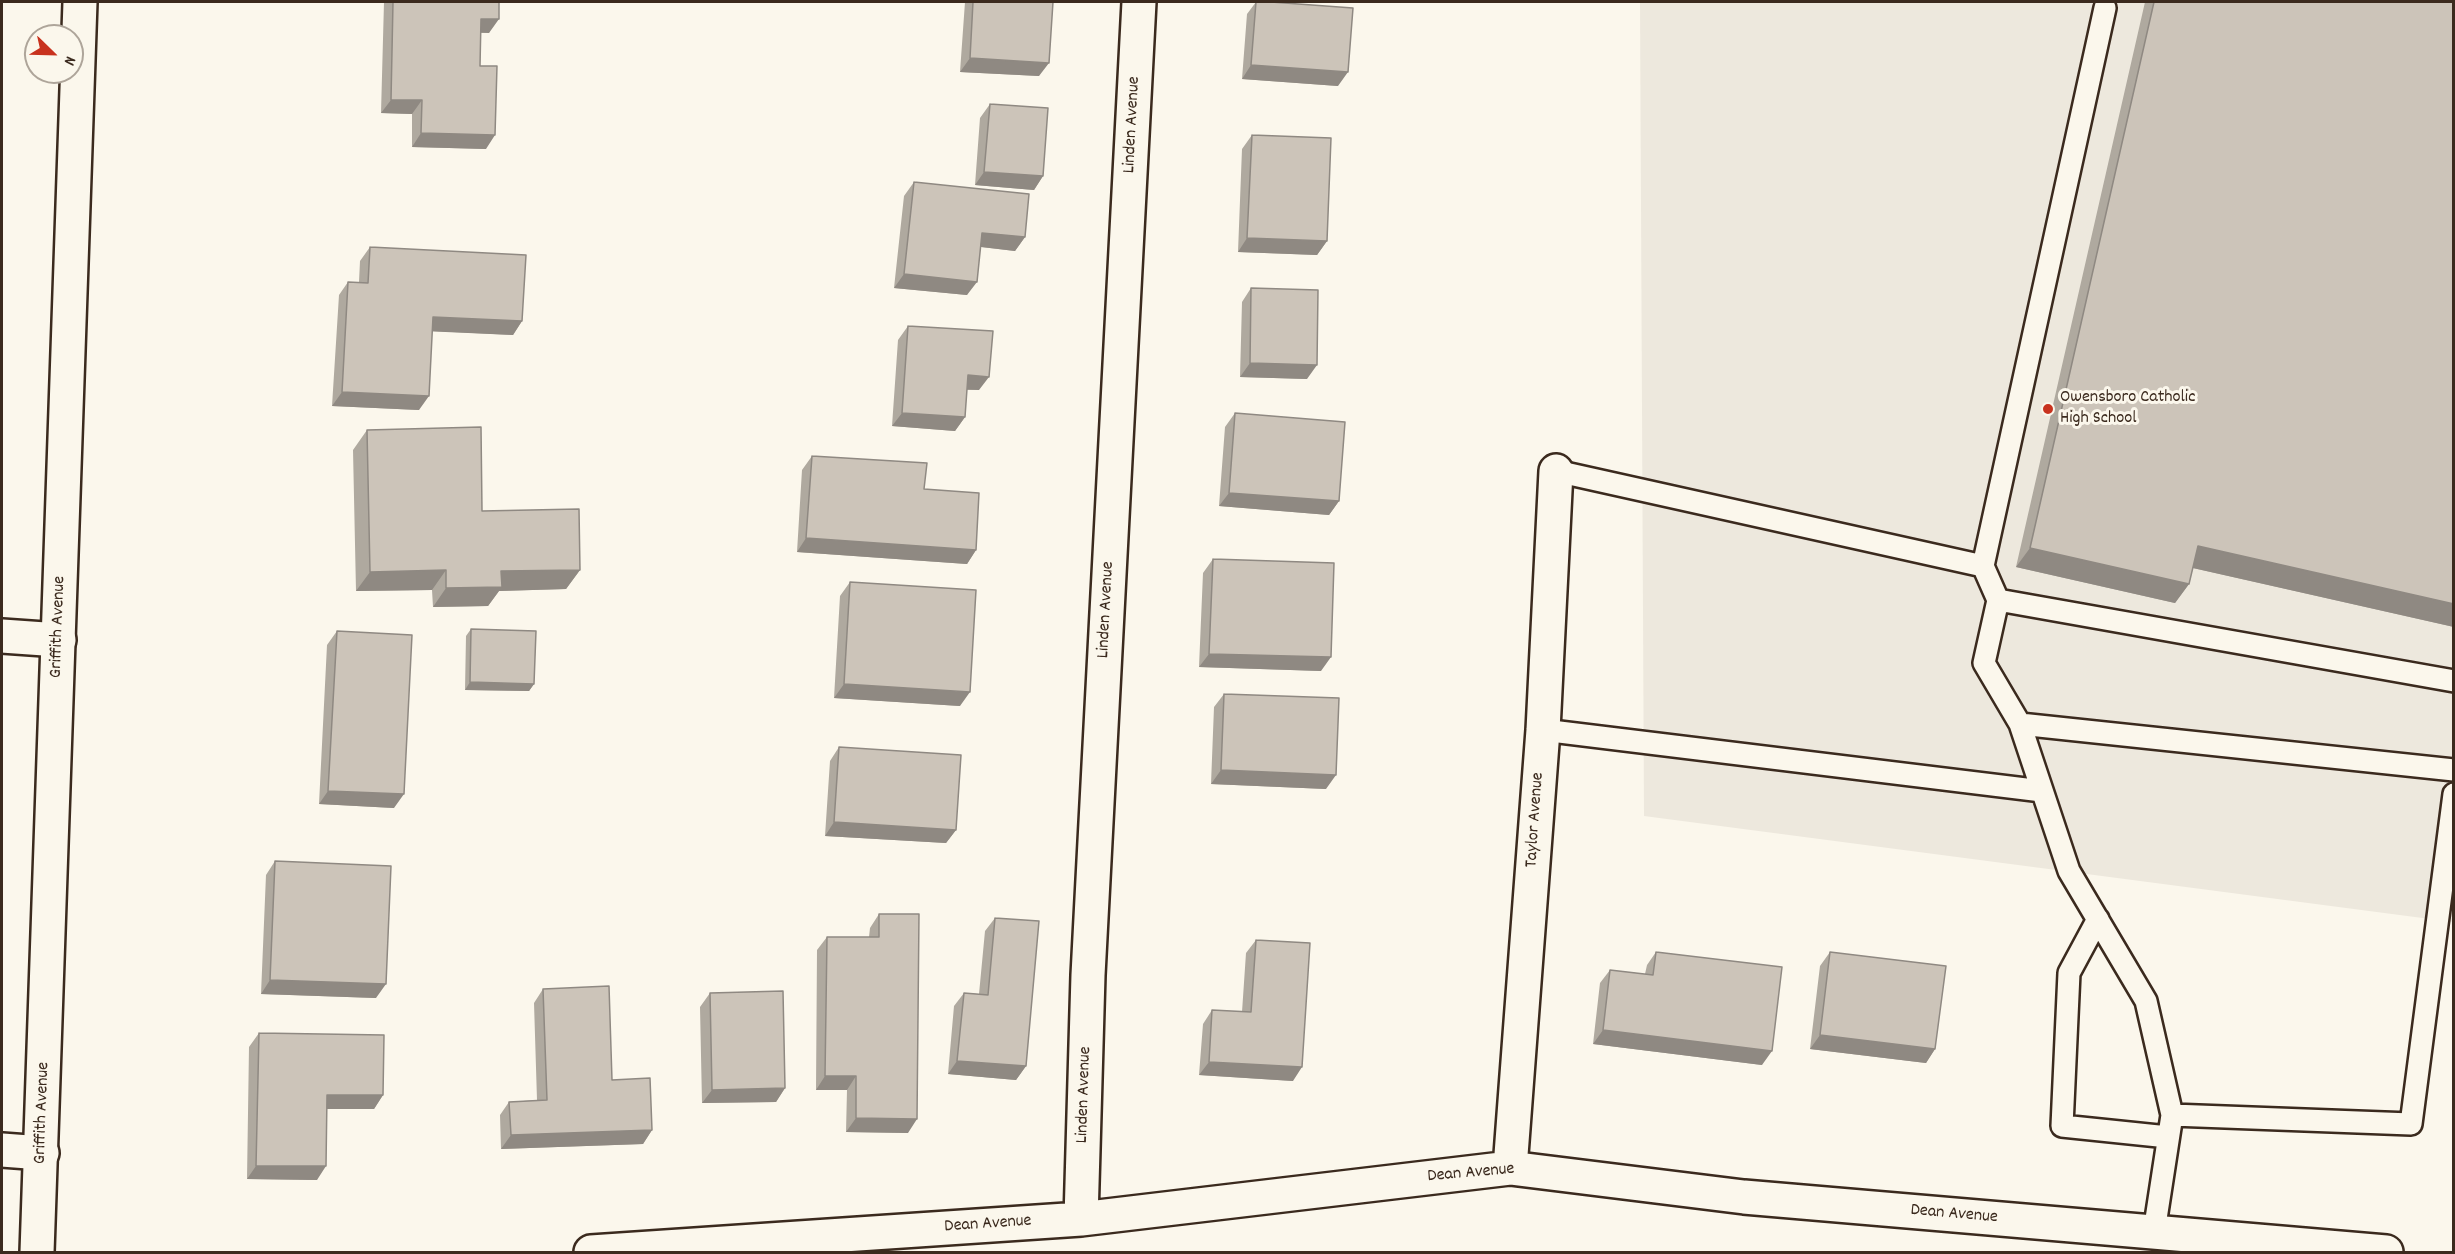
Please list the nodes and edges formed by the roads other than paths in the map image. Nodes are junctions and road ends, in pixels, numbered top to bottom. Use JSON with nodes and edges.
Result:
{"nodes":[{"id":1,"x":80,"y":2,"type":"edge"},
{"id":2,"x":1139,"y":2,"type":"edge"},
{"id":3,"x":2105,"y":8,"type":"dead end"},
{"id":4,"x":1556,"y":471,"type":"joint"},
{"id":5,"x":1983,"y":566,"type":"junction"},
{"id":6,"x":1998,"y":600,"type":"junction"},
{"id":7,"x":2,"y":636,"type":"edge"},
{"id":8,"x":59,"y":640,"type":"junction"},
{"id":9,"x":2454,"y":681,"type":"edge"},
{"id":10,"x":2020,"y":724,"type":"junction"},
{"id":11,"x":1543,"y":730,"type":"junction"},
{"id":12,"x":2454,"y":770,"type":"edge"},
{"id":13,"x":2042,"y":791,"type":"junction"},
{"id":14,"x":2454,"y":794,"type":"edge"},
{"id":15,"x":2098,"y":919,"type":"junction"},
{"id":16,"x":2172,"y":1115,"type":"junction"},
{"id":17,"x":2168,"y":1137,"type":"junction"},
{"id":18,"x":2,"y":1150,"type":"edge"},
{"id":19,"x":42,"y":1153,"type":"junction"},
{"id":20,"x":1510,"y":1168,"type":"junction"},
{"id":21,"x":1082,"y":1219,"type":"junction"},
{"id":22,"x":2154,"y":1232,"type":"junction"},
{"id":23,"x":37,"y":1252,"type":"edge"},
{"id":24,"x":591,"y":1252,"type":"edge"},
{"id":25,"x":2386,"y":1252,"type":"edge"}],
"edges":[{"from":1,"to":8,"type":"street","name":"Griffith Avenue"},
{"from":2,"to":21,"type":"street","name":"Linden Avenue"},
{"from":3,"to":5,"type":"lane"},
{"from":4,"to":5,"type":"lane"},
{"from":4,"to":11,"type":"street","name":"Taylor Avenue"},
{"from":5,"to":6,"type":"lane"},
{"from":6,"to":9,"type":"lane"},
{"from":6,"to":10,"type":"lane"},
{"from":7,"to":8,"type":"street"},
{"from":8,"to":19,"type":"street","name":"Griffith Avenue"},
{"from":10,"to":12,"type":"lane"},
{"from":10,"to":13,"type":"lane"},
{"from":11,"to":13,"type":"lane"},
{"from":11,"to":20,"type":"street","name":"Taylor Avenue"},
{"from":13,"to":15,"type":"lane"},
{"from":14,"to":16,"type":"lane"},
{"from":15,"to":16,"type":"lane"},
{"from":15,"to":17,"type":"lane"},
{"from":16,"to":17,"type":"lane"},
{"from":17,"to":22,"type":"lane"},
{"from":18,"to":19,"type":"street"},
{"from":19,"to":23,"type":"street","name":"Griffith Avenue"},
{"from":20,"to":21,"type":"street","name":"Dean Avenue"},
{"from":20,"to":22,"type":"street","name":"Dean Avenue"},
{"from":21,"to":24,"type":"street","name":"Dean Avenue"},
{"from":22,"to":25,"type":"street","name":"Dean Avenue"}]}
